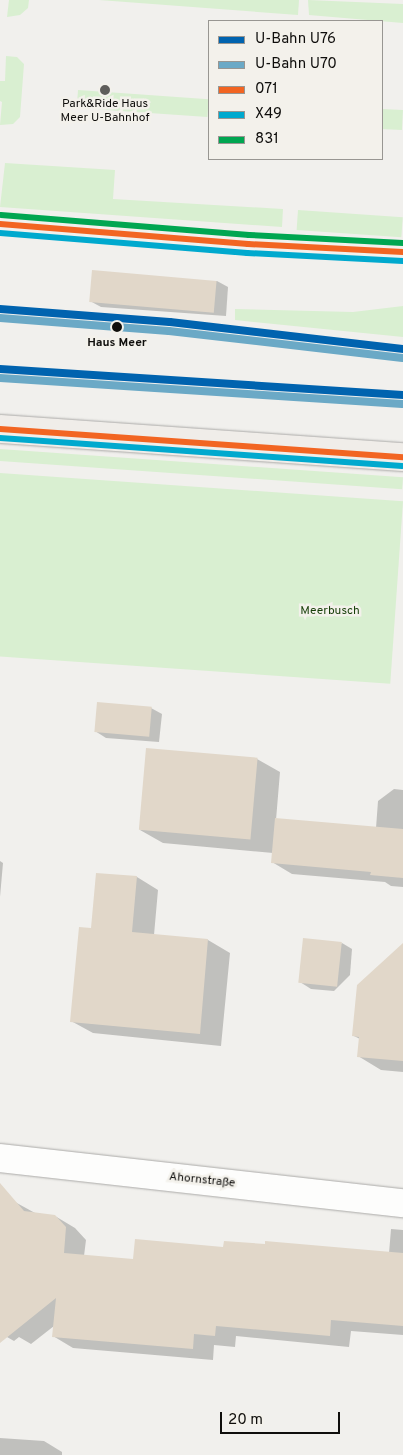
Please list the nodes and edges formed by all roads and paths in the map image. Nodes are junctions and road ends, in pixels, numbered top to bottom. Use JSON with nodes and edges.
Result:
{"nodes":[{"id":1,"x":0,"y":429,"type":"edge"},
{"id":2,"x":403,"y":457,"type":"edge"},
{"id":3,"x":0,"y":1158,"type":"edge"},
{"id":4,"x":403,"y":1203,"type":"edge"}],
"edges":[{"from":1,"to":2,"type":"main road"},
{"from":3,"to":4,"type":"street","name":"Ahornstraße"}]}
